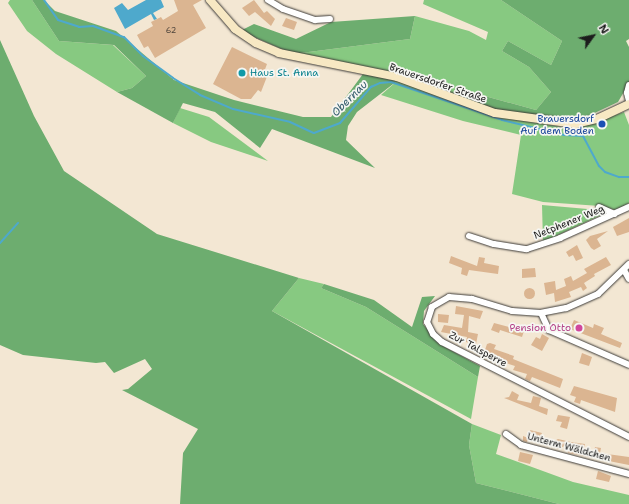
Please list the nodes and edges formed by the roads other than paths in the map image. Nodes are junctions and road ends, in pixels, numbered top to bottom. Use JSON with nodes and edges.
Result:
{"nodes":[{"id":1,"x":210,"y":0,"type":"edge"},
{"id":2,"x":268,"y":0,"type":"edge"},
{"id":3,"x":330,"y":19,"type":"dead end"},
{"id":4,"x":629,"y":85,"type":"edge"},
{"id":5,"x":629,"y":101,"type":"edge"},
{"id":6,"x":629,"y":104,"type":"edge"},
{"id":7,"x":599,"y":207,"type":"dead end"},
{"id":8,"x":629,"y":207,"type":"edge"},
{"id":9,"x":615,"y":214,"type":"junction"},
{"id":10,"x":469,"y":236,"type":"dead end"},
{"id":11,"x":629,"y":264,"type":"edge"},
{"id":12,"x":624,"y":270,"type":"junction"},
{"id":13,"x":629,"y":279,"type":"edge"},
{"id":14,"x":541,"y":313,"type":"junction"},
{"id":15,"x":629,"y":365,"type":"edge"},
{"id":16,"x":506,"y":434,"type":"dead end"},
{"id":17,"x":629,"y":436,"type":"edge"},
{"id":18,"x":629,"y":474,"type":"edge"}],
"edges":[{"from":1,"to":6,"type":"street","name":"Brauersdorfer Straße"},
{"from":2,"to":3,"type":"street"},
{"from":4,"to":5,"type":"street"},
{"from":7,"to":9,"type":"street"},
{"from":8,"to":9,"type":"street","name":"Netphener Weg"},
{"from":9,"to":10,"type":"street","name":"Netphener Weg"},
{"from":11,"to":12,"type":"street","name":"Zur Talsperre"},
{"from":12,"to":13,"type":"street"},
{"from":12,"to":14,"type":"street","name":"Zur Talsperre"},
{"from":14,"to":15,"type":"street"},
{"from":14,"to":17,"type":"street","name":"Zur Talsperre"},
{"from":16,"to":18,"type":"street","name":"Unterm Wäldchen"}]}
